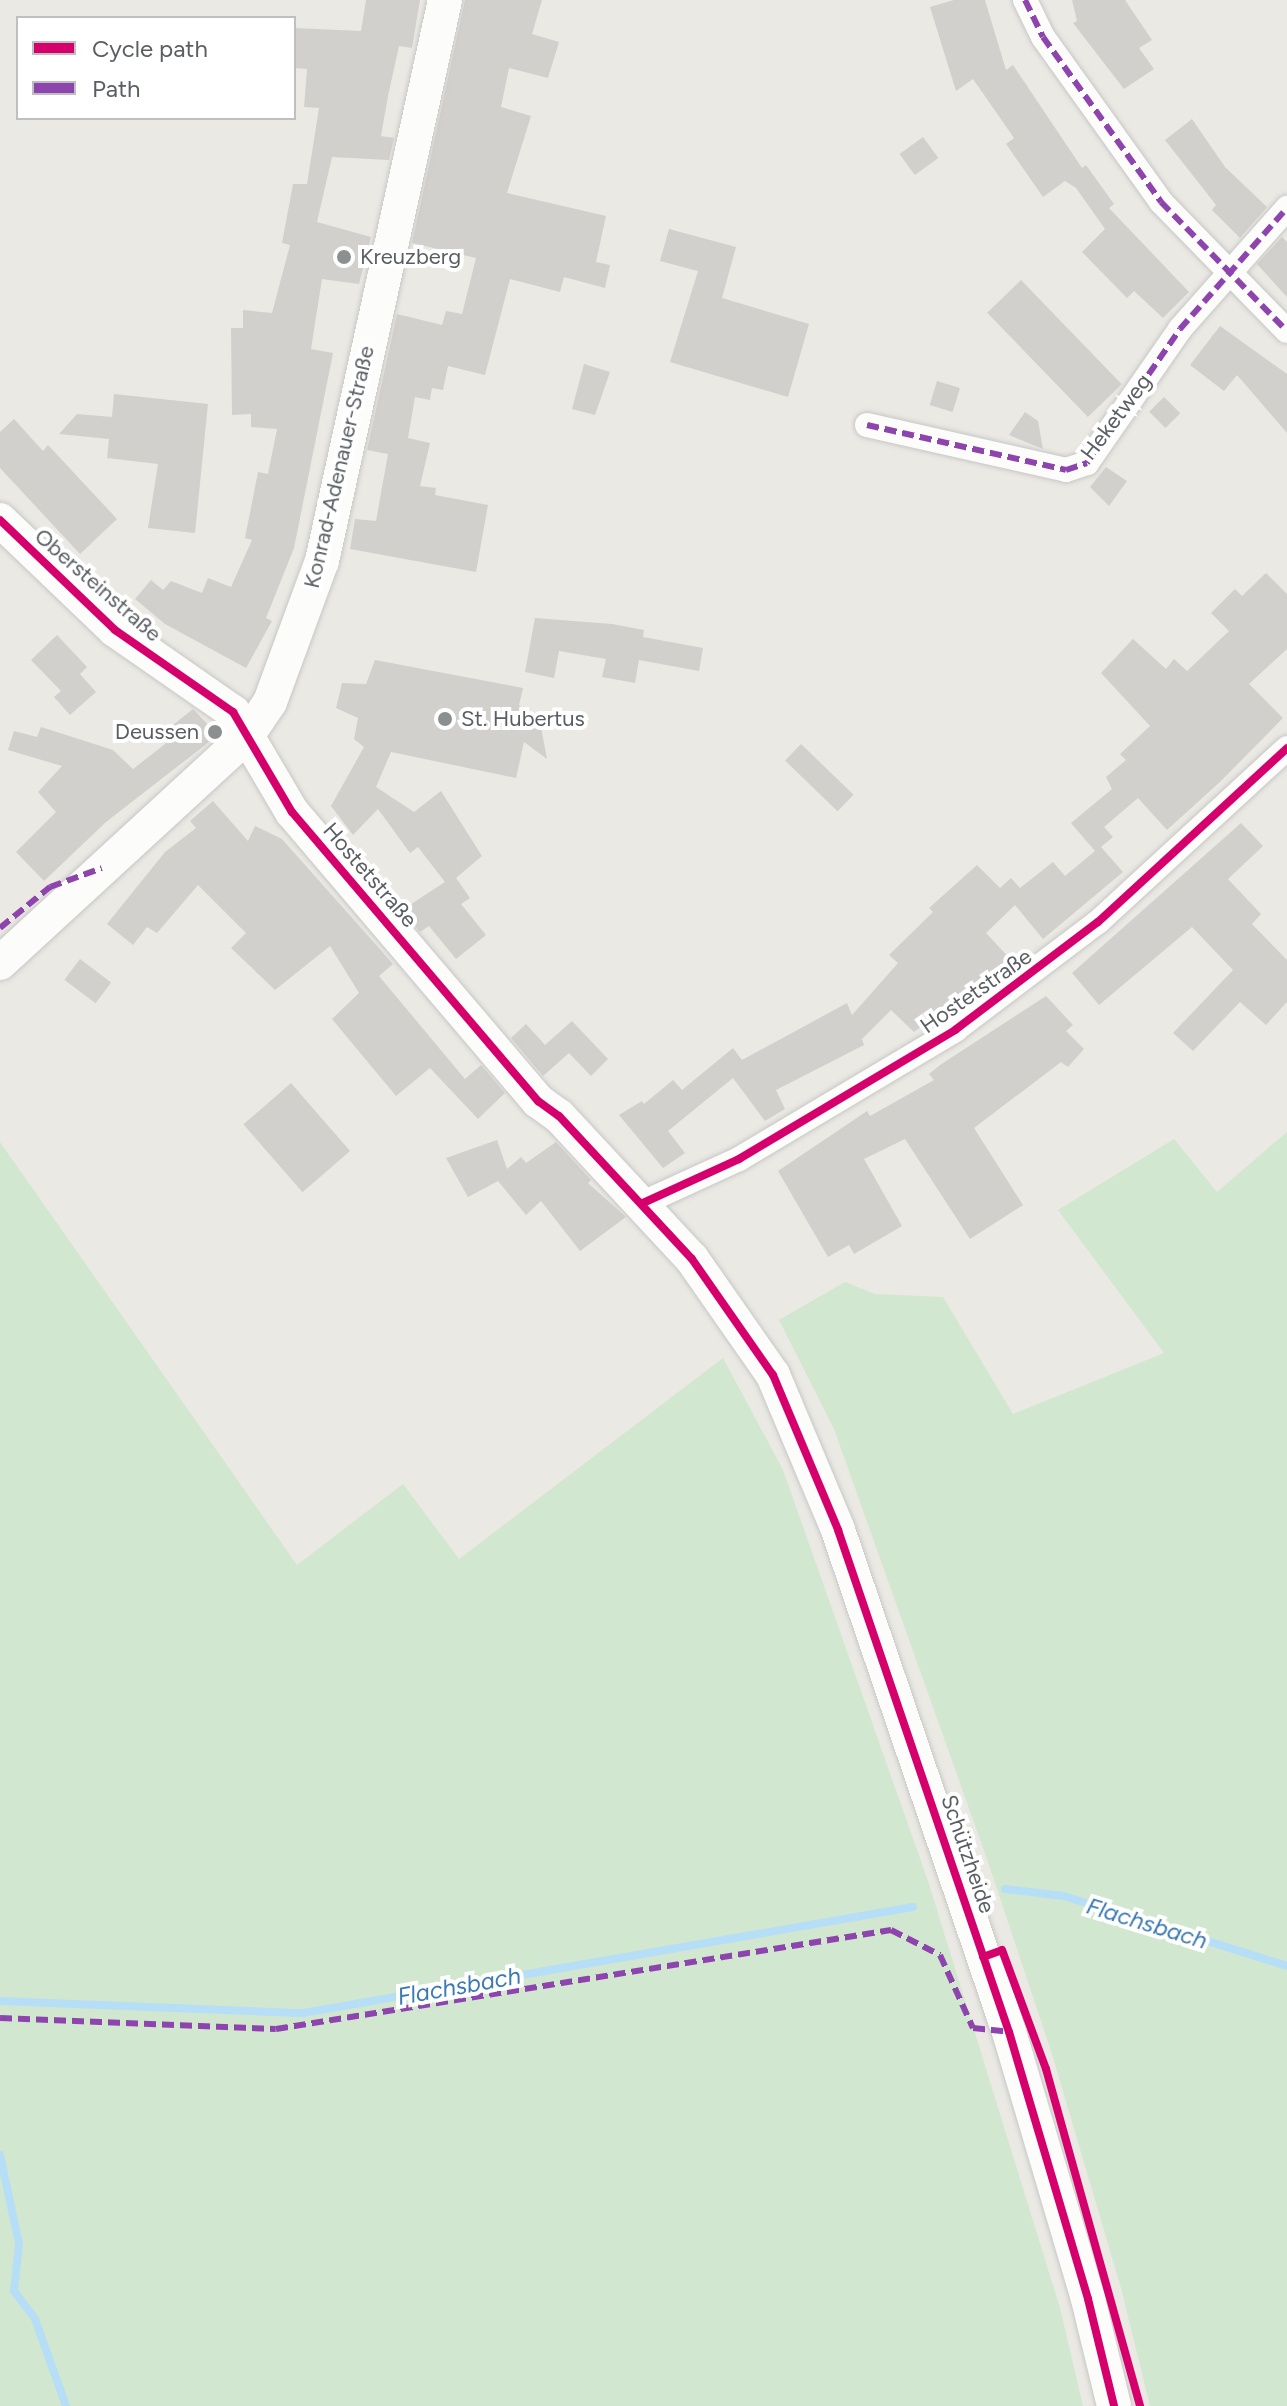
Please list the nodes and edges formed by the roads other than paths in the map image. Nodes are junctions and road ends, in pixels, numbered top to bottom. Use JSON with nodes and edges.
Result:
{"nodes":[{"id":1,"x":445,"y":0,"type":"edge"},
{"id":2,"x":1025,"y":0,"type":"edge"},
{"id":3,"x":1287,"y":208,"type":"edge"},
{"id":4,"x":1230,"y":273,"type":"junction"},
{"id":5,"x":1287,"y":331,"type":"edge"},
{"id":6,"x":867,"y":425,"type":"dead end"},
{"id":7,"x":0,"y":520,"type":"edge"},
{"id":8,"x":247,"y":736,"type":"junction"},
{"id":9,"x":1287,"y":748,"type":"edge"},
{"id":10,"x":0,"y":963,"type":"edge"},
{"id":11,"x":643,"y":1203,"type":"junction"},
{"id":12,"x":746,"y":1330,"type":"joint"},
{"id":13,"x":1114,"y":2406,"type":"edge"}],
"edges":[{"from":1,"to":8,"type":"street","name":"Konrad-Adenauer-Straße"},
{"from":2,"to":4,"type":"street"},
{"from":3,"to":4,"type":"street","name":"Heketweg"},
{"from":4,"to":5,"type":"street"},
{"from":4,"to":6,"type":"street","name":"Heketweg"},
{"from":7,"to":8,"type":"street","name":"Obersteinstraße"},
{"from":8,"to":10,"type":"street","name":"Konrad-Adenauer-Straße"},
{"from":8,"to":11,"type":"street","name":"Hostetstraße"},
{"from":9,"to":11,"type":"street","name":"Hostetstraße"},
{"from":11,"to":12,"type":"street","name":"Hostetstraße"},
{"from":12,"to":13,"type":"street","name":"Schützheide"}]}
